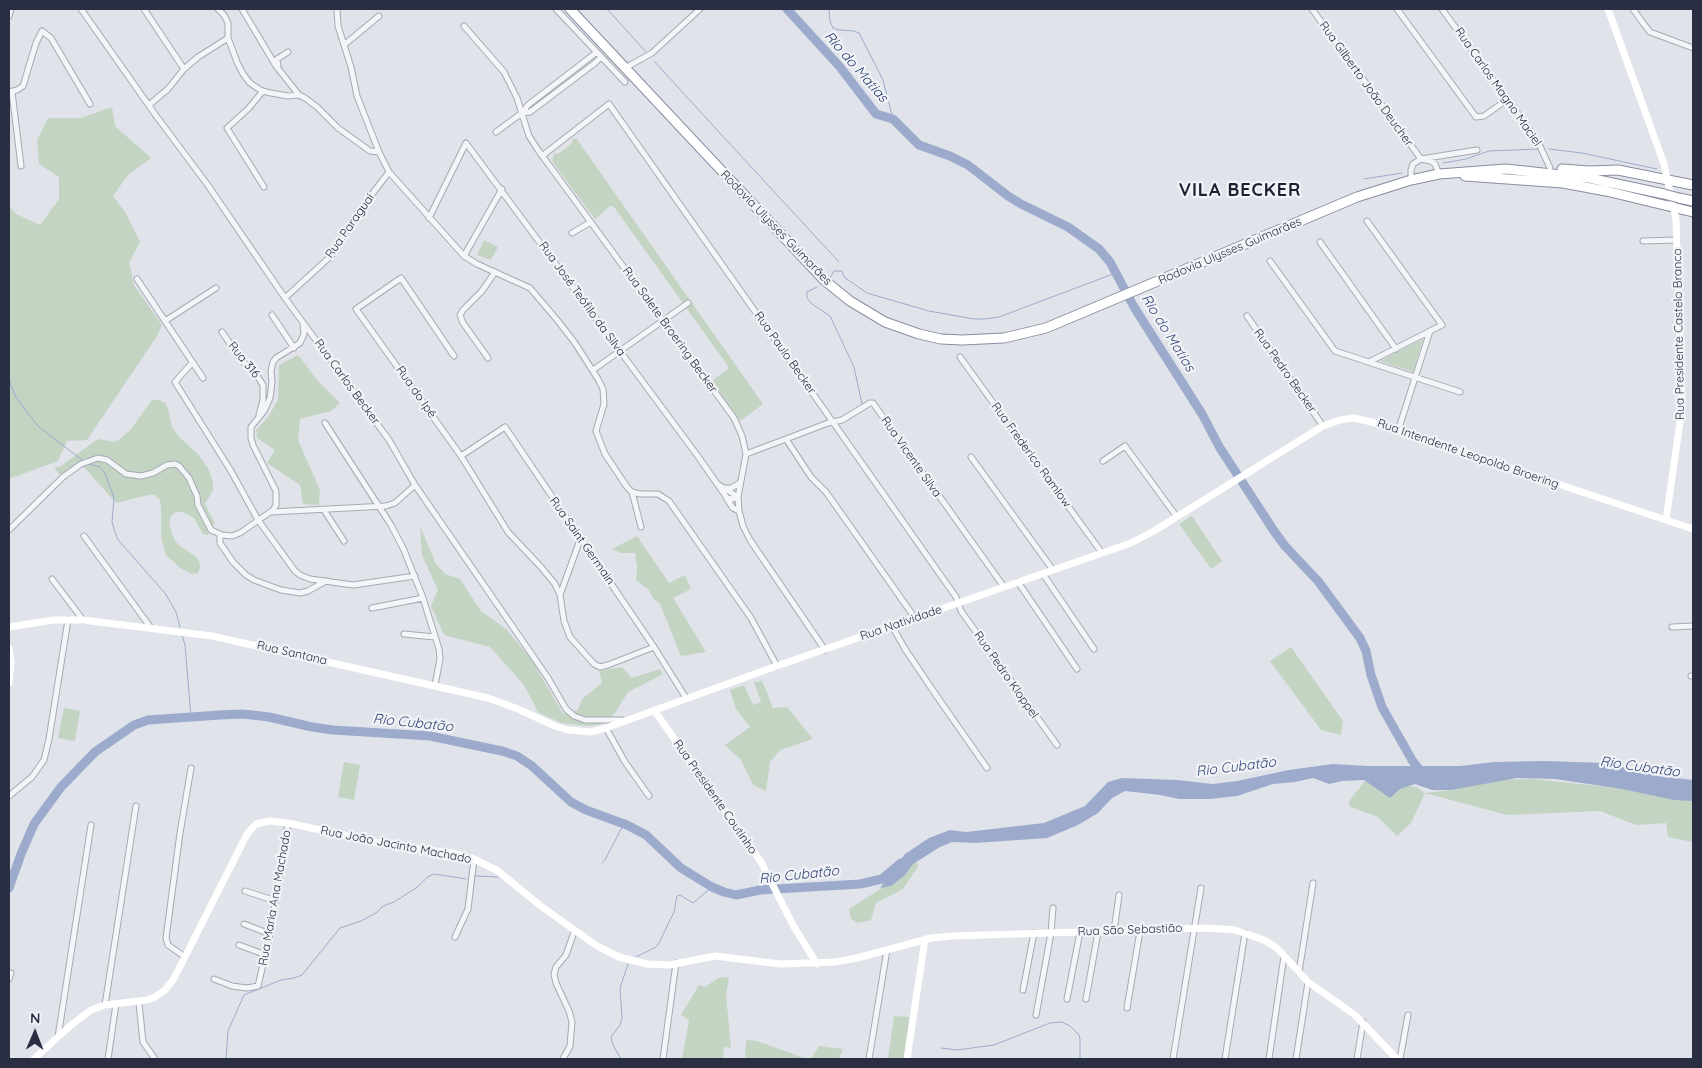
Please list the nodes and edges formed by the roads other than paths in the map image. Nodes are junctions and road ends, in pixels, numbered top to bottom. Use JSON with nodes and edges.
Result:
{"nodes":[{"id":1,"x":11,"y":9,"type":"edge"},
{"id":2,"x":81,"y":9,"type":"edge"},
{"id":3,"x":144,"y":9,"type":"edge"},
{"id":4,"x":218,"y":9,"type":"edge"},
{"id":5,"x":242,"y":9,"type":"edge"},
{"id":6,"x":337,"y":9,"type":"edge"},
{"id":7,"x":556,"y":9,"type":"edge"},
{"id":8,"x":570,"y":9,"type":"edge"},
{"id":9,"x":700,"y":9,"type":"edge"},
{"id":10,"x":1312,"y":9,"type":"edge"},
{"id":11,"x":1397,"y":9,"type":"edge"},
{"id":12,"x":1442,"y":9,"type":"edge"},
{"id":13,"x":1608,"y":9,"type":"edge"},
{"id":14,"x":1633,"y":9,"type":"edge"},
{"id":15,"x":9,"y":16,"type":"edge"},
{"id":16,"x":378,"y":16,"type":"dead end"},
{"id":17,"x":464,"y":26,"type":"dead end"},
{"id":18,"x":228,"y":38,"type":"junction"},
{"id":19,"x":588,"y":43,"type":"junction"},
{"id":20,"x":344,"y":45,"type":"junction"},
{"id":21,"x":1693,"y":48,"type":"edge"},
{"id":22,"x":288,"y":52,"type":"dead end"},
{"id":23,"x":599,"y":54,"type":"junction"},
{"id":24,"x":589,"y":58,"type":"junction"},
{"id":25,"x":595,"y":63,"type":"junction"},
{"id":26,"x":610,"y":66,"type":"junction"},
{"id":27,"x":625,"y":68,"type":"junction"},
{"id":28,"x":184,"y":69,"type":"junction"},
{"id":29,"x":279,"y":70,"type":"junction"},
{"id":30,"x":625,"y":82,"type":"dead end"},
{"id":31,"x":263,"y":91,"type":"junction"},
{"id":32,"x":10,"y":92,"type":"edge"},
{"id":33,"x":298,"y":95,"type":"junction"},
{"id":34,"x":1508,"y":99,"type":"junction"},
{"id":35,"x":90,"y":104,"type":"dead end"},
{"id":36,"x":148,"y":105,"type":"junction"},
{"id":37,"x":522,"y":113,"type":"junction"},
{"id":38,"x":496,"y":132,"type":"dead end"},
{"id":39,"x":1477,"y":150,"type":"dead end"},
{"id":40,"x":379,"y":152,"type":"junction"},
{"id":41,"x":542,"y":156,"type":"junction"},
{"id":42,"x":1421,"y":159,"type":"junction"},
{"id":43,"x":21,"y":166,"type":"dead end"},
{"id":44,"x":1550,"y":168,"type":"junction"},
{"id":45,"x":1506,"y":169,"type":"junction"},
{"id":46,"x":388,"y":172,"type":"junction"},
{"id":47,"x":1442,"y":174,"type":"junction"},
{"id":48,"x":1411,"y":180,"type":"junction"},
{"id":49,"x":1668,"y":180,"type":"junction"},
{"id":50,"x":1693,"y":185,"type":"edge"},
{"id":51,"x":264,"y":187,"type":"dead end"},
{"id":52,"x":502,"y":190,"type":"junction"},
{"id":53,"x":1693,"y":201,"type":"edge"},
{"id":54,"x":1675,"y":208,"type":"junction"},
{"id":55,"x":1693,"y":212,"type":"edge"},
{"id":56,"x":429,"y":218,"type":"junction"},
{"id":57,"x":1367,"y":221,"type":"dead end"},
{"id":58,"x":591,"y":222,"type":"junction"},
{"id":59,"x":572,"y":234,"type":"dead end"},
{"id":60,"x":1677,"y":240,"type":"junction"},
{"id":61,"x":1643,"y":241,"type":"dead end"},
{"id":62,"x":1320,"y":242,"type":"dead end"},
{"id":63,"x":464,"y":256,"type":"junction"},
{"id":64,"x":1270,"y":261,"type":"dead end"},
{"id":65,"x":494,"y":272,"type":"junction"},
{"id":66,"x":137,"y":279,"type":"dead end"},
{"id":67,"x":216,"y":288,"type":"dead end"},
{"id":68,"x":285,"y":298,"type":"junction"},
{"id":69,"x":688,"y":303,"type":"dead end"},
{"id":70,"x":272,"y":315,"type":"dead end"},
{"id":71,"x":1247,"y":316,"type":"dead end"},
{"id":72,"x":664,"y":320,"type":"junction"},
{"id":73,"x":165,"y":321,"type":"junction"},
{"id":74,"x":303,"y":322,"type":"junction"},
{"id":75,"x":1430,"y":331,"type":"junction"},
{"id":76,"x":222,"y":332,"type":"dead end"},
{"id":77,"x":294,"y":348,"type":"junction"},
{"id":78,"x":1396,"y":349,"type":"junction"},
{"id":79,"x":620,"y":351,"type":"junction"},
{"id":80,"x":454,"y":356,"type":"dead end"},
{"id":81,"x":960,"y":357,"type":"dead end"},
{"id":82,"x":488,"y":358,"type":"dead end"},
{"id":83,"x":1369,"y":362,"type":"junction"},
{"id":84,"x":192,"y":363,"type":"junction"},
{"id":85,"x":593,"y":370,"type":"junction"},
{"id":86,"x":1415,"y":377,"type":"junction"},
{"id":87,"x":203,"y":378,"type":"dead end"},
{"id":88,"x":1460,"y":392,"type":"dead end"},
{"id":89,"x":258,"y":418,"type":"junction"},
{"id":90,"x":834,"y":422,"type":"junction"},
{"id":91,"x":325,"y":423,"type":"dead end"},
{"id":92,"x":1323,"y":426,"type":"junction"},
{"id":93,"x":1398,"y":431,"type":"junction"},
{"id":94,"x":786,"y":439,"type":"junction"},
{"id":95,"x":746,"y":454,"type":"junction"},
{"id":96,"x":461,"y":456,"type":"junction"},
{"id":97,"x":971,"y":456,"type":"dead end"},
{"id":98,"x":1103,"y":461,"type":"dead end"},
{"id":99,"x":717,"y":483,"type":"junction"},
{"id":100,"x":740,"y":483,"type":"junction"},
{"id":101,"x":415,"y":485,"type":"junction"},
{"id":102,"x":724,"y":488,"type":"junction"},
{"id":103,"x":1223,"y":488,"type":"joint"},
{"id":104,"x":632,"y":492,"type":"junction"},
{"id":105,"x":738,"y":496,"type":"junction"},
{"id":106,"x":727,"y":498,"type":"junction"},
{"id":107,"x":380,"y":507,"type":"junction"},
{"id":108,"x":324,"y":510,"type":"junction"},
{"id":109,"x":739,"y":511,"type":"junction"},
{"id":110,"x":269,"y":512,"type":"junction"},
{"id":111,"x":1177,"y":517,"type":"junction"},
{"id":112,"x":258,"y":520,"type":"junction"},
{"id":113,"x":1666,"y":520,"type":"junction"},
{"id":114,"x":640,"y":528,"type":"dead end"},
{"id":115,"x":1693,"y":529,"type":"edge"},
{"id":116,"x":9,"y":530,"type":"edge"},
{"id":117,"x":220,"y":534,"type":"junction"},
{"id":118,"x":84,"y":536,"type":"dead end"},
{"id":119,"x":580,"y":540,"type":"junction"},
{"id":120,"x":344,"y":541,"type":"dead end"},
{"id":121,"x":1102,"y":554,"type":"junction"},
{"id":122,"x":1054,"y":570,"type":"junction"},
{"id":123,"x":1043,"y":574,"type":"junction"},
{"id":124,"x":415,"y":576,"type":"junction"},
{"id":125,"x":52,"y":579,"type":"dead end"},
{"id":126,"x":327,"y":581,"type":"junction"},
{"id":127,"x":1018,"y":582,"type":"junction"},
{"id":128,"x":1004,"y":587,"type":"junction"},
{"id":129,"x":560,"y":595,"type":"junction"},
{"id":130,"x":423,"y":598,"type":"junction"},
{"id":131,"x":958,"y":603,"type":"junction"},
{"id":132,"x":372,"y":608,"type":"dead end"},
{"id":133,"x":915,"y":618,"type":"junction"},
{"id":134,"x":68,"y":620,"type":"junction"},
{"id":135,"x":83,"y":620,"type":"junction"},
{"id":136,"x":892,"y":626,"type":"junction"},
{"id":137,"x":1693,"y":626,"type":"edge"},
{"id":138,"x":9,"y":627,"type":"edge"},
{"id":139,"x":1672,"y":627,"type":"dead end"},
{"id":140,"x":151,"y":628,"type":"junction"},
{"id":141,"x":404,"y":634,"type":"dead end"},
{"id":142,"x":435,"y":637,"type":"junction"},
{"id":143,"x":654,"y":646,"type":"junction"},
{"id":144,"x":9,"y":648,"type":"edge"},
{"id":145,"x":1094,"y":649,"type":"dead end"},
{"id":146,"x":825,"y":650,"type":"junction"},
{"id":147,"x":776,"y":666,"type":"junction"},
{"id":148,"x":1077,"y":669,"type":"dead end"},
{"id":149,"x":9,"y":683,"type":"edge"},
{"id":150,"x":435,"y":685,"type":"junction"},
{"id":151,"x":686,"y":698,"type":"junction"},
{"id":152,"x":654,"y":710,"type":"junction"},
{"id":153,"x":627,"y":720,"type":"junction"},
{"id":154,"x":606,"y":728,"type":"junction"},
{"id":155,"x":568,"y":730,"type":"joint"},
{"id":156,"x":1057,"y":746,"type":"dead end"},
{"id":157,"x":191,"y":768,"type":"dead end"},
{"id":158,"x":987,"y":768,"type":"dead end"},
{"id":159,"x":9,"y":796,"type":"edge"},
{"id":160,"x":649,"y":796,"type":"dead end"},
{"id":161,"x":136,"y":806,"type":"dead end"},
{"id":162,"x":288,"y":823,"type":"junction"},
{"id":163,"x":91,"y":825,"type":"dead end"},
{"id":164,"x":474,"y":859,"type":"junction"},
{"id":165,"x":1312,"y":884,"type":"dead end"},
{"id":166,"x":1201,"y":888,"type":"dead end"},
{"id":167,"x":244,"y":891,"type":"dead end"},
{"id":168,"x":1119,"y":895,"type":"dead end"},
{"id":169,"x":276,"y":901,"type":"junction"},
{"id":170,"x":1053,"y":908,"type":"dead end"},
{"id":171,"x":244,"y":924,"type":"dead end"},
{"id":172,"x":1194,"y":928,"type":"junction"},
{"id":173,"x":1140,"y":931,"type":"junction"},
{"id":174,"x":574,"y":932,"type":"junction"},
{"id":175,"x":1080,"y":932,"type":"junction"},
{"id":176,"x":1098,"y":932,"type":"junction"},
{"id":177,"x":1114,"y":932,"type":"junction"},
{"id":178,"x":1034,"y":933,"type":"junction"},
{"id":179,"x":1051,"y":933,"type":"junction"},
{"id":180,"x":1245,"y":933,"type":"junction"},
{"id":181,"x":270,"y":934,"type":"junction"},
{"id":182,"x":455,"y":937,"type":"dead end"},
{"id":183,"x":925,"y":940,"type":"junction"},
{"id":184,"x":239,"y":945,"type":"dead end"},
{"id":185,"x":887,"y":950,"type":"junction"},
{"id":186,"x":266,"y":955,"type":"junction"},
{"id":187,"x":1284,"y":955,"type":"junction"},
{"id":188,"x":185,"y":957,"type":"junction"},
{"id":189,"x":676,"y":964,"type":"junction"},
{"id":190,"x":817,"y":964,"type":"junction"},
{"id":191,"x":1298,"y":973,"type":"junction"},
{"id":192,"x":214,"y":979,"type":"dead end"},
{"id":193,"x":1308,"y":982,"type":"junction"},
{"id":194,"x":1023,"y":990,"type":"dead end"},
{"id":195,"x":1067,"y":999,"type":"dead end"},
{"id":196,"x":1086,"y":999,"type":"dead end"},
{"id":197,"x":139,"y":1003,"type":"junction"},
{"id":198,"x":116,"y":1004,"type":"junction"},
{"id":199,"x":105,"y":1005,"type":"junction"},
{"id":200,"x":1127,"y":1008,"type":"dead end"},
{"id":201,"x":1036,"y":1015,"type":"dead end"},
{"id":202,"x":1408,"y":1015,"type":"dead end"},
{"id":203,"x":1363,"y":1022,"type":"junction"},
{"id":204,"x":58,"y":1038,"type":"junction"},
{"id":205,"x":153,"y":1058,"type":"edge"},
{"id":206,"x":34,"y":1059,"type":"edge"},
{"id":207,"x":108,"y":1059,"type":"edge"},
{"id":208,"x":563,"y":1059,"type":"edge"},
{"id":209,"x":663,"y":1059,"type":"edge"},
{"id":210,"x":869,"y":1059,"type":"edge"},
{"id":211,"x":907,"y":1059,"type":"edge"},
{"id":212,"x":1173,"y":1059,"type":"edge"},
{"id":213,"x":1225,"y":1059,"type":"edge"},
{"id":214,"x":1269,"y":1059,"type":"edge"},
{"id":215,"x":1296,"y":1059,"type":"edge"},
{"id":216,"x":1357,"y":1059,"type":"edge"},
{"id":217,"x":1398,"y":1059,"type":"edge"}],
"edges":[{"from":1,"to":15,"type":"street"},
{"from":2,"to":36,"type":"street","name":"Rua Carlos Becker"},
{"from":3,"to":28,"type":"street"},
{"from":4,"to":18,"type":"street"},
{"from":5,"to":29,"type":"street"},
{"from":6,"to":20,"type":"street"},
{"from":7,"to":19,"type":"street"},
{"from":8,"to":27,"type":"highway","name":"Rodovia Ulysses Guimarães"},
{"from":9,"to":27,"type":"street"},
{"from":10,"to":42,"type":"street","name":"Rua Gilberto João Deucher"},
{"from":11,"to":34,"type":"street"},
{"from":12,"to":34,"type":"street","name":"Rua Carlos Magno Maciel"},
{"from":13,"to":49,"type":"main road","name":"Rua Presidente Castelo Branco"},
{"from":14,"to":21,"type":"street"},
{"from":16,"to":20,"type":"street"},
{"from":17,"to":37,"type":"street","name":"Rua Salete Broering Becker"},
{"from":18,"to":28,"type":"street"},
{"from":18,"to":31,"type":"street"},
{"from":19,"to":23,"type":"street"},
{"from":19,"to":24,"type":"street"},
{"from":20,"to":40,"type":"street"},
{"from":22,"to":29,"type":"street"},
{"from":23,"to":24,"type":"street"},
{"from":23,"to":25,"type":"street"},
{"from":23,"to":26,"type":"street"},
{"from":24,"to":37,"type":"street"},
{"from":25,"to":26,"type":"street"},
{"from":25,"to":37,"type":"street"},
{"from":26,"to":30,"type":"street"},
{"from":27,"to":48,"type":"highway","name":"Rodovia Ulysses Guimarães"},
{"from":28,"to":36,"type":"street"},
{"from":29,"to":33,"type":"street"},
{"from":31,"to":33,"type":"street"},
{"from":31,"to":51,"type":"street"},
{"from":32,"to":35,"type":"street"},
{"from":32,"to":43,"type":"street"},
{"from":33,"to":40,"type":"street"},
{"from":34,"to":44,"type":"street","name":"Rua Carlos Magno Maciel"},
{"from":36,"to":68,"type":"street","name":"Rua Carlos Becker"},
{"from":37,"to":38,"type":"street"},
{"from":37,"to":41,"type":"street","name":"Rua Salete Broering Becker"},
{"from":39,"to":42,"type":"street"},
{"from":40,"to":46,"type":"street"},
{"from":41,"to":58,"type":"street","name":"Rua Salete Broering Becker"},
{"from":41,"to":90,"type":"street","name":"Rua Paulo Becker"},
{"from":42,"to":47,"type":"street","name":"Rua Gilberto João Deucher"},
{"from":42,"to":48,"type":"street"},
{"from":44,"to":45,"type":"highway"},
{"from":44,"to":49,"type":"highway"},
{"from":45,"to":47,"type":"highway","name":"Rodovia Ulysses Guimarães"},
{"from":45,"to":53,"type":"highway","name":"Rodovia Ulysses Guimarães","bridge":true},
{"from":46,"to":56,"type":"street"},
{"from":46,"to":68,"type":"street","name":"Rua Paraguai"},
{"from":47,"to":48,"type":"highway","name":"Rodovia Ulysses Guimarães"},
{"from":47,"to":54,"type":"highway"},
{"from":49,"to":50,"type":"highway"},
{"from":49,"to":54,"type":"main road","name":"Rua Presidente Castelo Branco"},
{"from":52,"to":56,"type":"street","name":"Rua José Teófilo da Silva"},
{"from":52,"to":63,"type":"street"},
{"from":52,"to":79,"type":"street","name":"Rua José Teófilo da Silva"},
{"from":54,"to":55,"type":"highway"},
{"from":54,"to":60,"type":"main road","name":"Rua Presidente Castelo Branco"},
{"from":56,"to":63,"type":"street"},
{"from":57,"to":75,"type":"street"},
{"from":58,"to":59,"type":"street"},
{"from":58,"to":72,"type":"street","name":"Rua Salete Broering Becker"},
{"from":60,"to":61,"type":"street"},
{"from":60,"to":113,"type":"main road","name":"Rua Presidente Castelo Branco"},
{"from":62,"to":78,"type":"street"},
{"from":63,"to":65,"type":"street"},
{"from":64,"to":83,"type":"street"},
{"from":65,"to":82,"type":"street"},
{"from":65,"to":85,"type":"street"},
{"from":66,"to":73,"type":"street"},
{"from":67,"to":73,"type":"street"},
{"from":68,"to":74,"type":"street","name":"Rua Carlos Becker"},
{"from":69,"to":72,"type":"street"},
{"from":70,"to":77,"type":"street"},
{"from":71,"to":92,"type":"street","name":"Rua Pedro Becker"},
{"from":72,"to":79,"type":"street"},
{"from":72,"to":95,"type":"street","name":"Rua Salete Broering Becker"},
{"from":73,"to":84,"type":"street"},
{"from":74,"to":77,"type":"street"},
{"from":74,"to":101,"type":"street","name":"Rua Carlos Becker"},
{"from":75,"to":78,"type":"street"},
{"from":75,"to":86,"type":"street"},
{"from":76,"to":89,"type":"street","name":"Rua 316"},
{"from":77,"to":89,"type":"street"},
{"from":78,"to":83,"type":"street"},
{"from":79,"to":85,"type":"street"},
{"from":79,"to":99,"type":"street","name":"Rua José Teófilo da Silva"},
{"from":80,"to":96,"type":"street","name":"Rua do Ipê"},
{"from":81,"to":121,"type":"street","name":"Rua Frederico Ramlow"},
{"from":83,"to":86,"type":"street"},
{"from":84,"to":87,"type":"street"},
{"from":84,"to":112,"type":"street"},
{"from":85,"to":104,"type":"street"},
{"from":86,"to":88,"type":"street"},
{"from":86,"to":93,"type":"street"},
{"from":89,"to":110,"type":"street"},
{"from":90,"to":94,"type":"street","name":"Rua Vicente Silva"},
{"from":90,"to":128,"type":"street","name":"Rua Vicente Silva"},
{"from":90,"to":131,"type":"street","name":"Rua Paulo Becker"},
{"from":91,"to":107,"type":"street"},
{"from":92,"to":93,"type":"main road","name":"Rua Intendente Leopoldo Broering"},
{"from":92,"to":103,"type":"main road","name":"Rua Intendente Leopoldo Broering"},
{"from":93,"to":113,"type":"main road","name":"Rua Intendente Leopoldo Broering"},
{"from":94,"to":95,"type":"street","name":"Rua Vicente Silva"},
{"from":94,"to":133,"type":"street"},
{"from":95,"to":100,"type":"street","name":"Rua Salete Broering Becker"},
{"from":96,"to":119,"type":"street","name":"Rua Saint Germain"},
{"from":96,"to":129,"type":"street","name":"Rua do Ipê"},
{"from":97,"to":122,"type":"street"},
{"from":98,"to":111,"type":"street"},
{"from":99,"to":102,"type":"street"},
{"from":99,"to":106,"type":"street","name":"Rua José Teófilo da Silva"},
{"from":100,"to":102,"type":"street"},
{"from":100,"to":105,"type":"street","name":"Rua Salete Broering Becker"},
{"from":101,"to":107,"type":"street"},
{"from":101,"to":153,"type":"street","name":"Rua Carlos Becker"},
{"from":102,"to":105,"type":"street"},
{"from":103,"to":111,"type":"main road","name":"Rua Natividade"},
{"from":104,"to":114,"type":"street"},
{"from":104,"to":147,"type":"street"},
{"from":105,"to":106,"type":"street"},
{"from":105,"to":109,"type":"street","name":"Rua Salete Broering Becker"},
{"from":106,"to":109,"type":"street","name":"Rua José Teófilo da Silva"},
{"from":107,"to":108,"type":"street"},
{"from":107,"to":124,"type":"street"},
{"from":108,"to":110,"type":"street"},
{"from":108,"to":120,"type":"street"},
{"from":109,"to":146,"type":"street","name":"Rua Salete Broering Becker"},
{"from":110,"to":112,"type":"street"},
{"from":111,"to":121,"type":"main road","name":"Rua Natividade"},
{"from":112,"to":117,"type":"street"},
{"from":112,"to":126,"type":"street"},
{"from":113,"to":115,"type":"main road","name":"Rua Intendente Leopoldo Broering"},
{"from":116,"to":117,"type":"street"},
{"from":117,"to":126,"type":"street"},
{"from":118,"to":140,"type":"street"},
{"from":119,"to":129,"type":"street"},
{"from":119,"to":143,"type":"street","name":"Rua Saint Germain"},
{"from":121,"to":122,"type":"main road","name":"Rua Natividade"},
{"from":122,"to":123,"type":"main road","name":"Rua Natividade"},
{"from":123,"to":127,"type":"main road","name":"Rua Natividade"},
{"from":123,"to":145,"type":"street"},
{"from":124,"to":126,"type":"street"},
{"from":124,"to":130,"type":"street"},
{"from":125,"to":135,"type":"street"},
{"from":127,"to":128,"type":"main road","name":"Rua Natividade"},
{"from":127,"to":148,"type":"street"},
{"from":128,"to":131,"type":"main road","name":"Rua Natividade"},
{"from":129,"to":143,"type":"street"},
{"from":130,"to":132,"type":"street"},
{"from":130,"to":142,"type":"street"},
{"from":131,"to":133,"type":"main road","name":"Rua Natividade"},
{"from":131,"to":156,"type":"street","name":"Rua Pedro Kloppel"},
{"from":133,"to":136,"type":"main road","name":"Rua Natividade"},
{"from":134,"to":135,"type":"main road","name":"Rua Santana"},
{"from":134,"to":138,"type":"main road","name":"Rua Santana"},
{"from":134,"to":159,"type":"street"},
{"from":135,"to":140,"type":"main road","name":"Rua Santana"},
{"from":136,"to":146,"type":"main road","name":"Rua Natividade"},
{"from":136,"to":158,"type":"street"},
{"from":137,"to":139,"type":"street"},
{"from":140,"to":150,"type":"main road","name":"Rua Santana"},
{"from":141,"to":142,"type":"street"},
{"from":142,"to":150,"type":"street"},
{"from":143,"to":151,"type":"street","name":"Rua Saint Germain"},
{"from":144,"to":149,"type":"main road"},
{"from":146,"to":147,"type":"main road","name":"Rua Natividade"},
{"from":147,"to":151,"type":"main road","name":"Rua Natividade"},
{"from":150,"to":155,"type":"main road","name":"Rua Santana"},
{"from":151,"to":152,"type":"main road","name":"Rua Natividade"},
{"from":152,"to":153,"type":"main road","name":"Rua Natividade"},
{"from":152,"to":190,"type":"main road","name":"Rua Presidente Coutinho"},
{"from":153,"to":154,"type":"main road","name":"Rua Natividade"},
{"from":154,"to":155,"type":"main road","name":"Rua Natividade"},
{"from":154,"to":160,"type":"street"},
{"from":157,"to":188,"type":"street"},
{"from":161,"to":199,"type":"street"},
{"from":162,"to":164,"type":"main road","name":"Rua João Jacinto Machado"},
{"from":162,"to":169,"type":"street","name":"Rua Maria Ana Machado"},
{"from":162,"to":188,"type":"main road","name":"Rua João Jacinto Machado"},
{"from":163,"to":204,"type":"street"},
{"from":164,"to":174,"type":"main road","name":"Rua João Jacinto Machado"},
{"from":164,"to":182,"type":"street"},
{"from":165,"to":191,"type":"street"},
{"from":166,"to":172,"type":"street"},
{"from":167,"to":169,"type":"street"},
{"from":168,"to":177,"type":"street"},
{"from":169,"to":181,"type":"street","name":"Rua Maria Ana Machado"},
{"from":170,"to":179,"type":"street"},
{"from":171,"to":181,"type":"street"},
{"from":172,"to":173,"type":"main road","name":"Rua São Sebastião"},
{"from":172,"to":180,"type":"main road","name":"Rua São Sebastião"},
{"from":172,"to":212,"type":"street"},
{"from":173,"to":177,"type":"main road","name":"Rua São Sebastião"},
{"from":173,"to":200,"type":"street"},
{"from":174,"to":189,"type":"main road","name":"Rua João Jacinto Machado"},
{"from":174,"to":208,"type":"street"},
{"from":175,"to":176,"type":"main road","name":"Rua São Sebastião"},
{"from":175,"to":179,"type":"main road","name":"Rua São Sebastião"},
{"from":175,"to":195,"type":"street"},
{"from":176,"to":177,"type":"main road","name":"Rua São Sebastião"},
{"from":176,"to":196,"type":"street"},
{"from":178,"to":179,"type":"main road","name":"Rua São Sebastião"},
{"from":178,"to":183,"type":"main road","name":"Rua São Sebastião"},
{"from":178,"to":194,"type":"street"},
{"from":179,"to":201,"type":"street"},
{"from":180,"to":187,"type":"main road","name":"Rua São Sebastião"},
{"from":180,"to":213,"type":"street"},
{"from":181,"to":186,"type":"street","name":"Rua Maria Ana Machado"},
{"from":183,"to":185,"type":"main road","name":"Rua São Sebastião"},
{"from":183,"to":211,"type":"main road"},
{"from":184,"to":186,"type":"street"},
{"from":185,"to":190,"type":"main road","name":"Rua São Sebastião"},
{"from":185,"to":210,"type":"street"},
{"from":186,"to":192,"type":"street","name":"Rua Maria Ana Machado"},
{"from":187,"to":191,"type":"main road","name":"Rua São Sebastião"},
{"from":187,"to":214,"type":"street"},
{"from":188,"to":197,"type":"main road","name":"Rua João Jacinto Machado"},
{"from":189,"to":190,"type":"main road","name":"Rua João Jacinto Machado"},
{"from":189,"to":209,"type":"street"},
{"from":191,"to":193,"type":"main road","name":"Rua São Sebastião"},
{"from":193,"to":203,"type":"main road","name":"Rua São Sebastião"},
{"from":193,"to":215,"type":"street"},
{"from":197,"to":198,"type":"main road","name":"Rua João Jacinto Machado"},
{"from":197,"to":205,"type":"street"},
{"from":198,"to":199,"type":"main road","name":"Rua João Jacinto Machado"},
{"from":198,"to":207,"type":"street"},
{"from":199,"to":204,"type":"main road","name":"Rua João Jacinto Machado"},
{"from":202,"to":217,"type":"street"},
{"from":203,"to":216,"type":"street"},
{"from":203,"to":217,"type":"main road","name":"Rua São Sebastião"},
{"from":204,"to":206,"type":"main road","name":"Rua João Jacinto Machado"}]}
